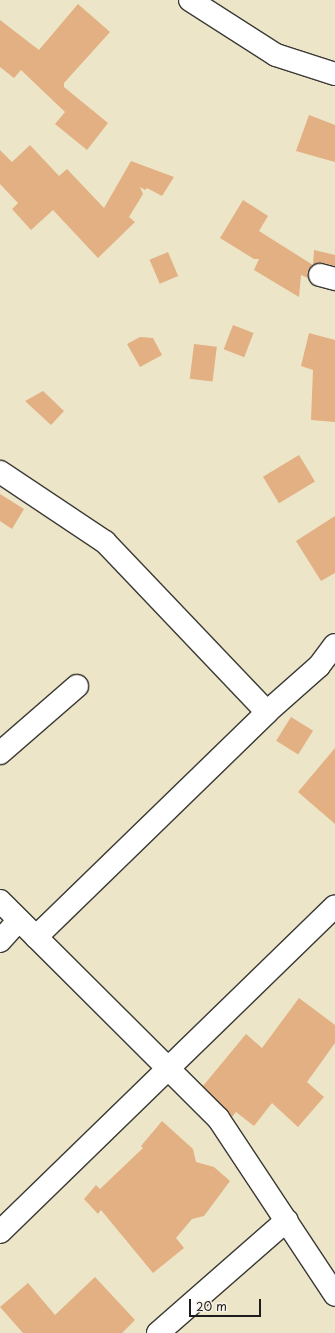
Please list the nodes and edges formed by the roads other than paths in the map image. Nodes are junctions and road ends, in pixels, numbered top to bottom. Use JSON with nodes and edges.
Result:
{"nodes":[{"id":1,"x":190,"y":0,"type":"edge"},
{"id":2,"x":335,"y":74,"type":"edge"},
{"id":3,"x":0,"y":472,"type":"edge"},
{"id":4,"x":335,"y":645,"type":"edge"},
{"id":5,"x":77,"y":686,"type":"dead end"},
{"id":6,"x":267,"y":712,"type":"junction"},
{"id":7,"x":0,"y":753,"type":"edge"},
{"id":8,"x":0,"y":901,"type":"edge"},
{"id":9,"x":335,"y":906,"type":"edge"},
{"id":10,"x":19,"y":920,"type":"junction"},
{"id":11,"x":36,"y":937,"type":"junction"},
{"id":12,"x":0,"y":941,"type":"edge"},
{"id":13,"x":169,"y":1069,"type":"junction"},
{"id":14,"x":287,"y":1220,"type":"junction"},
{"id":15,"x":0,"y":1232,"type":"edge"},
{"id":16,"x":335,"y":1295,"type":"edge"},
{"id":17,"x":158,"y":1333,"type":"edge"}],
"edges":[{"from":1,"to":2,"type":"street"},
{"from":3,"to":6,"type":"street"},
{"from":4,"to":6,"type":"street"},
{"from":5,"to":7,"type":"street"},
{"from":6,"to":11,"type":"street"},
{"from":8,"to":10,"type":"street"},
{"from":9,"to":13,"type":"street"},
{"from":10,"to":11,"type":"street"},
{"from":10,"to":12,"type":"street"},
{"from":11,"to":13,"type":"street"},
{"from":13,"to":14,"type":"street"},
{"from":13,"to":15,"type":"street"},
{"from":14,"to":16,"type":"street"},
{"from":14,"to":17,"type":"street"}]}
